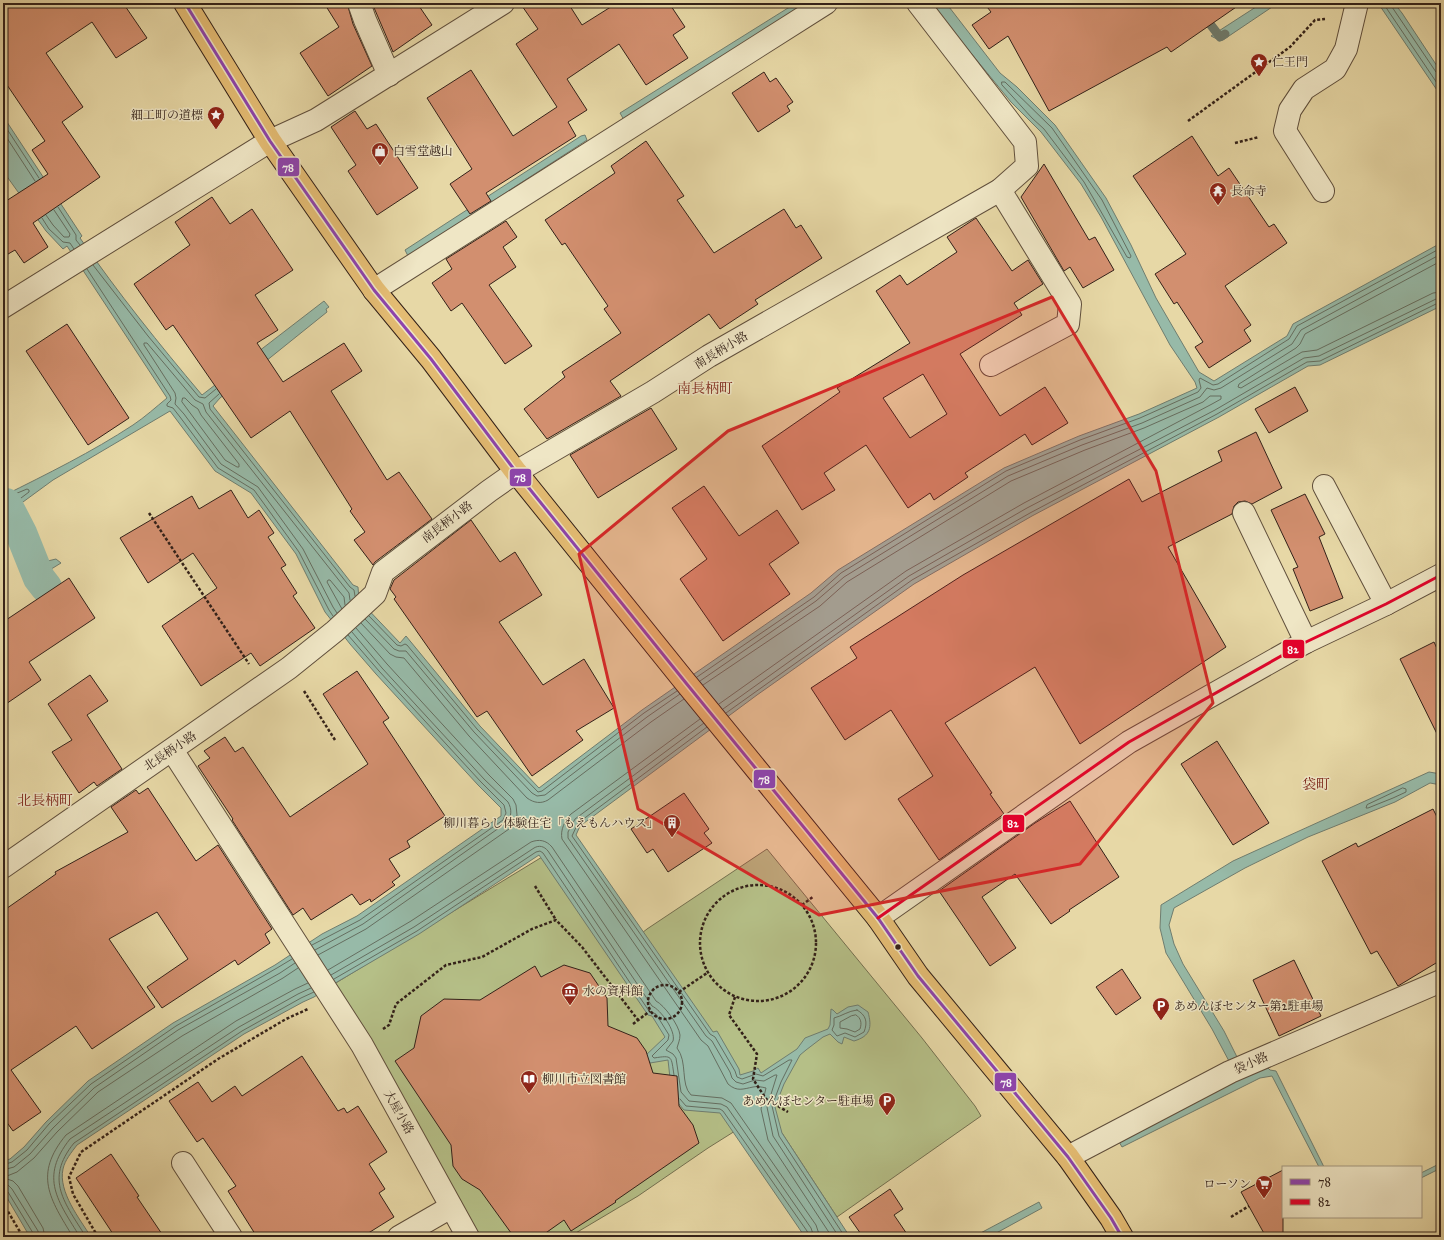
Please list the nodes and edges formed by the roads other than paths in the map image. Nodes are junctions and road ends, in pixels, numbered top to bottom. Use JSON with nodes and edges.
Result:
{"nodes":[{"id":1,"x":185,"y":3,"type":"edge"},
{"id":2,"x":359,"y":3,"type":"edge"},
{"id":3,"x":503,"y":3,"type":"edge"},
{"id":4,"x":826,"y":3,"type":"edge"},
{"id":5,"x":918,"y":3,"type":"edge"},
{"id":6,"x":1355,"y":11,"type":"edge"},
{"id":7,"x":389,"y":75,"type":"junction"},
{"id":8,"x":270,"y":141,"type":"junction"},
{"id":9,"x":1000,"y":190,"type":"junction"},
{"id":10,"x":1323,"y":191,"type":"dead end"},
{"id":11,"x":374,"y":290,"type":"junction"},
{"id":12,"x":3,"y":307,"type":"edge"},
{"id":13,"x":992,"y":365,"type":"dead end"},
{"id":14,"x":516,"y":472,"type":"junction"},
{"id":15,"x":1324,"y":486,"type":"dead end"},
{"id":16,"x":1244,"y":513,"type":"dead end"},
{"id":17,"x":1441,"y":575,"type":"edge"},
{"id":18,"x":375,"y":594,"type":"joint"},
{"id":19,"x":1386,"y":604,"type":"junction"},
{"id":20,"x":1306,"y":642,"type":"junction"},
{"id":21,"x":172,"y":750,"type":"junction"},
{"id":22,"x":3,"y":867,"type":"edge"},
{"id":23,"x":878,"y":918,"type":"junction"},
{"id":24,"x":1441,"y":982,"type":"edge"},
{"id":25,"x":1068,"y":1157,"type":"junction"},
{"id":26,"x":183,"y":1163,"type":"dead end"},
{"id":27,"x":451,"y":1207,"type":"junction"},
{"id":28,"x":231,"y":1237,"type":"edge"},
{"id":29,"x":399,"y":1237,"type":"edge"},
{"id":30,"x":468,"y":1237,"type":"edge"},
{"id":31,"x":1122,"y":1237,"type":"edge"}],
"edges":[{"from":1,"to":8,"type":"main road"},
{"from":2,"to":7,"type":"street"},
{"from":3,"to":7,"type":"street"},
{"from":4,"to":11,"type":"street"},
{"from":5,"to":9,"type":"street","name":"南長柄小路"},
{"from":6,"to":10,"type":"street"},
{"from":7,"to":8,"type":"street"},
{"from":8,"to":11,"type":"main road"},
{"from":8,"to":12,"type":"street"},
{"from":9,"to":13,"type":"street"},
{"from":9,"to":14,"type":"street","name":"南長柄小路"},
{"from":11,"to":14,"type":"main road"},
{"from":14,"to":18,"type":"street","name":"南長柄小路"},
{"from":14,"to":23,"type":"main road"},
{"from":15,"to":19,"type":"street"},
{"from":16,"to":20,"type":"street"},
{"from":17,"to":19,"type":"street"},
{"from":18,"to":21,"type":"street","name":"北長柄小路"},
{"from":19,"to":20,"type":"street"},
{"from":20,"to":23,"type":"street"},
{"from":21,"to":22,"type":"street","name":"北長柄小路"},
{"from":21,"to":27,"type":"street","name":"大屋小路"},
{"from":23,"to":25,"type":"main road"},
{"from":24,"to":25,"type":"street","name":"袋小路"},
{"from":25,"to":31,"type":"main road"},
{"from":26,"to":28,"type":"street"},
{"from":27,"to":29,"type":"street"},
{"from":27,"to":30,"type":"street","name":"大屋小路"}]}
